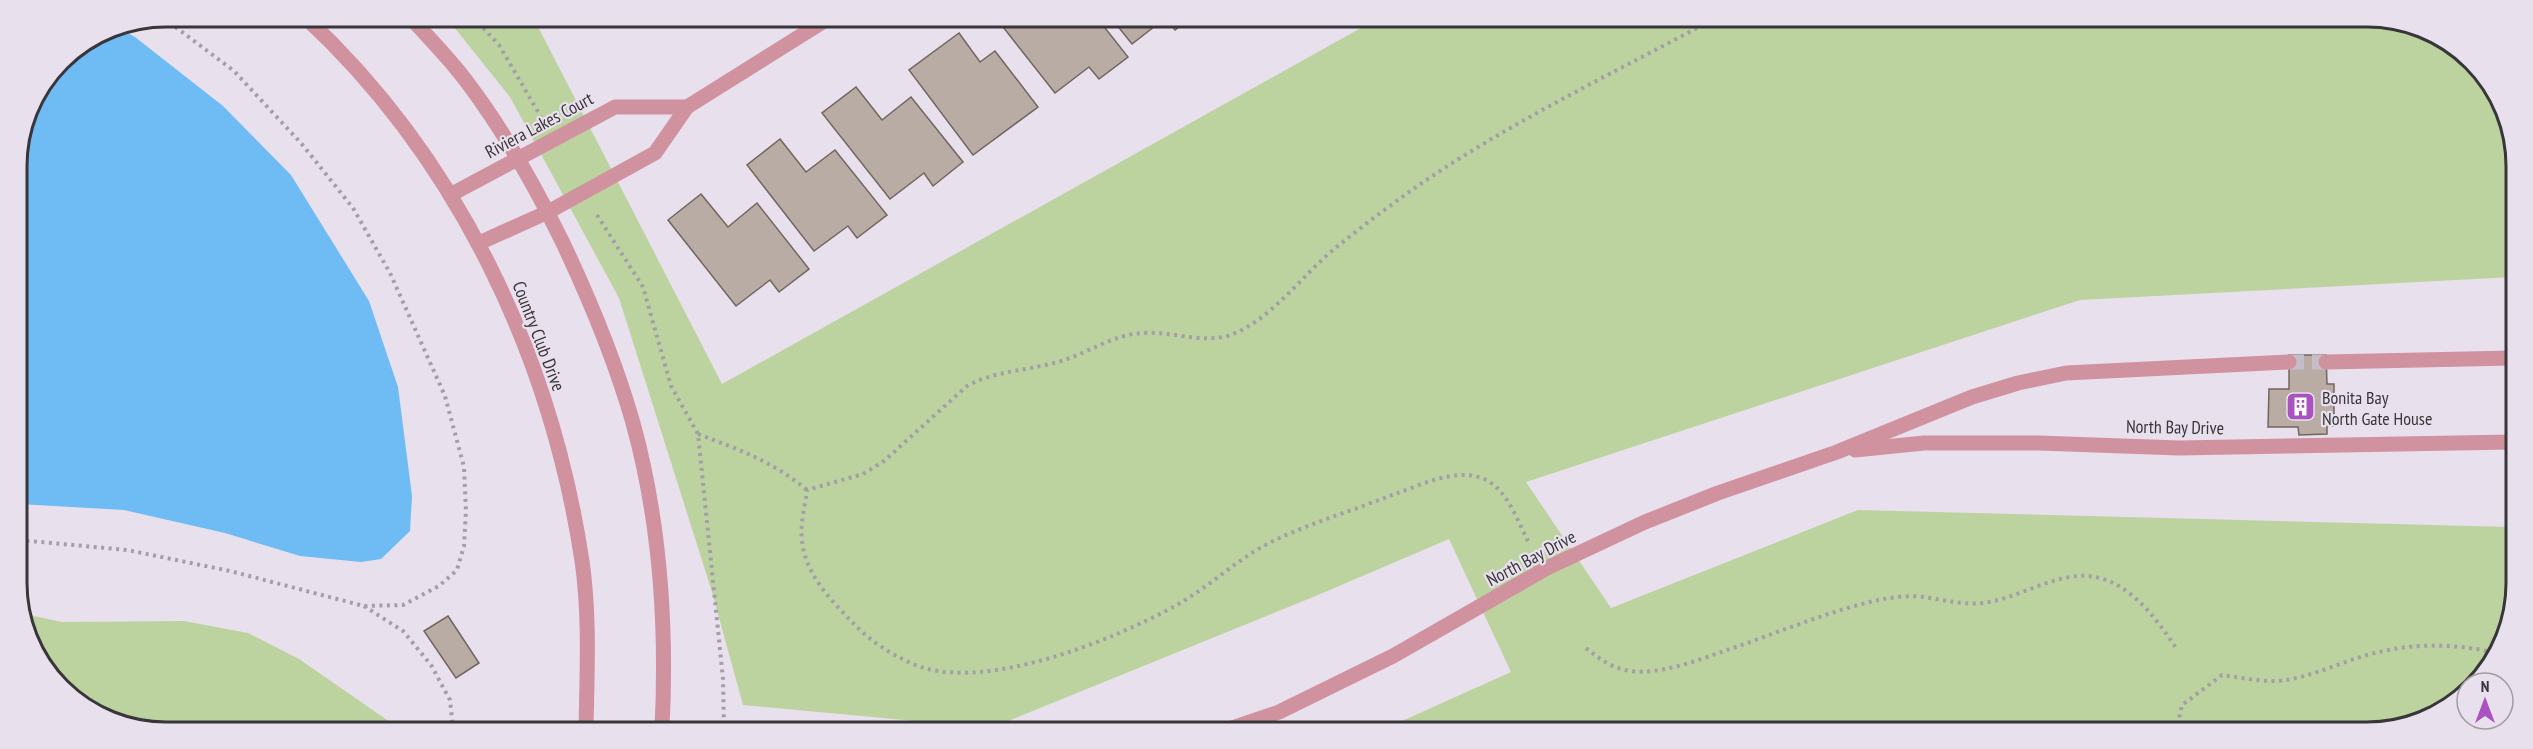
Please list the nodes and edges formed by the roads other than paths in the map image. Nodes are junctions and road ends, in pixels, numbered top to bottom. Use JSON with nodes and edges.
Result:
{"nodes":[{"id":1,"x":314,"y":27,"type":"edge"},
{"id":2,"x":419,"y":27,"type":"edge"},
{"id":3,"x":815,"y":27,"type":"edge"},
{"id":4,"x":687,"y":107,"type":"junction"},
{"id":5,"x":517,"y":158,"type":"junction"},
{"id":6,"x":450,"y":195,"type":"junction"},
{"id":7,"x":548,"y":212,"type":"junction"},
{"id":8,"x":479,"y":243,"type":"junction"},
{"id":9,"x":2506,"y":358,"type":"edge"},
{"id":10,"x":2289,"y":362,"type":"tunnel mouth"},
{"id":11,"x":2326,"y":362,"type":"tunnel mouth"},
{"id":12,"x":2506,"y":442,"type":"edge"},
{"id":13,"x":1837,"y":452,"type":"junction"},
{"id":14,"x":1253,"y":721,"type":"joint"},
{"id":15,"x":586,"y":722,"type":"edge"},
{"id":16,"x":662,"y":722,"type":"edge"},
{"id":17,"x":1250,"y":722,"type":"edge"}],
"edges":[{"from":1,"to":6,"type":"street","name":"Country Club Drive"},
{"from":2,"to":5,"type":"street"},
{"from":3,"to":4,"type":"street"},
{"from":4,"to":5,"type":"street","name":"Riviera Lakes Court"},
{"from":4,"to":7,"type":"street"},
{"from":5,"to":6,"type":"street","name":"Riviera Lakes Court"},
{"from":5,"to":7,"type":"street"},
{"from":6,"to":8,"type":"street","name":"Country Club Drive"},
{"from":7,"to":8,"type":"street"},
{"from":7,"to":16,"type":"street"},
{"from":8,"to":15,"type":"street","name":"Country Club Drive"},
{"from":9,"to":11,"type":"street"},
{"from":10,"to":13,"type":"street","name":"North Bay Drive"},
{"from":12,"to":13,"type":"street","name":"North Bay Drive"},
{"from":13,"to":14,"type":"street","name":"North Bay Drive"},
{"from":14,"to":17,"type":"street","name":"North Bay Drive"}]}
